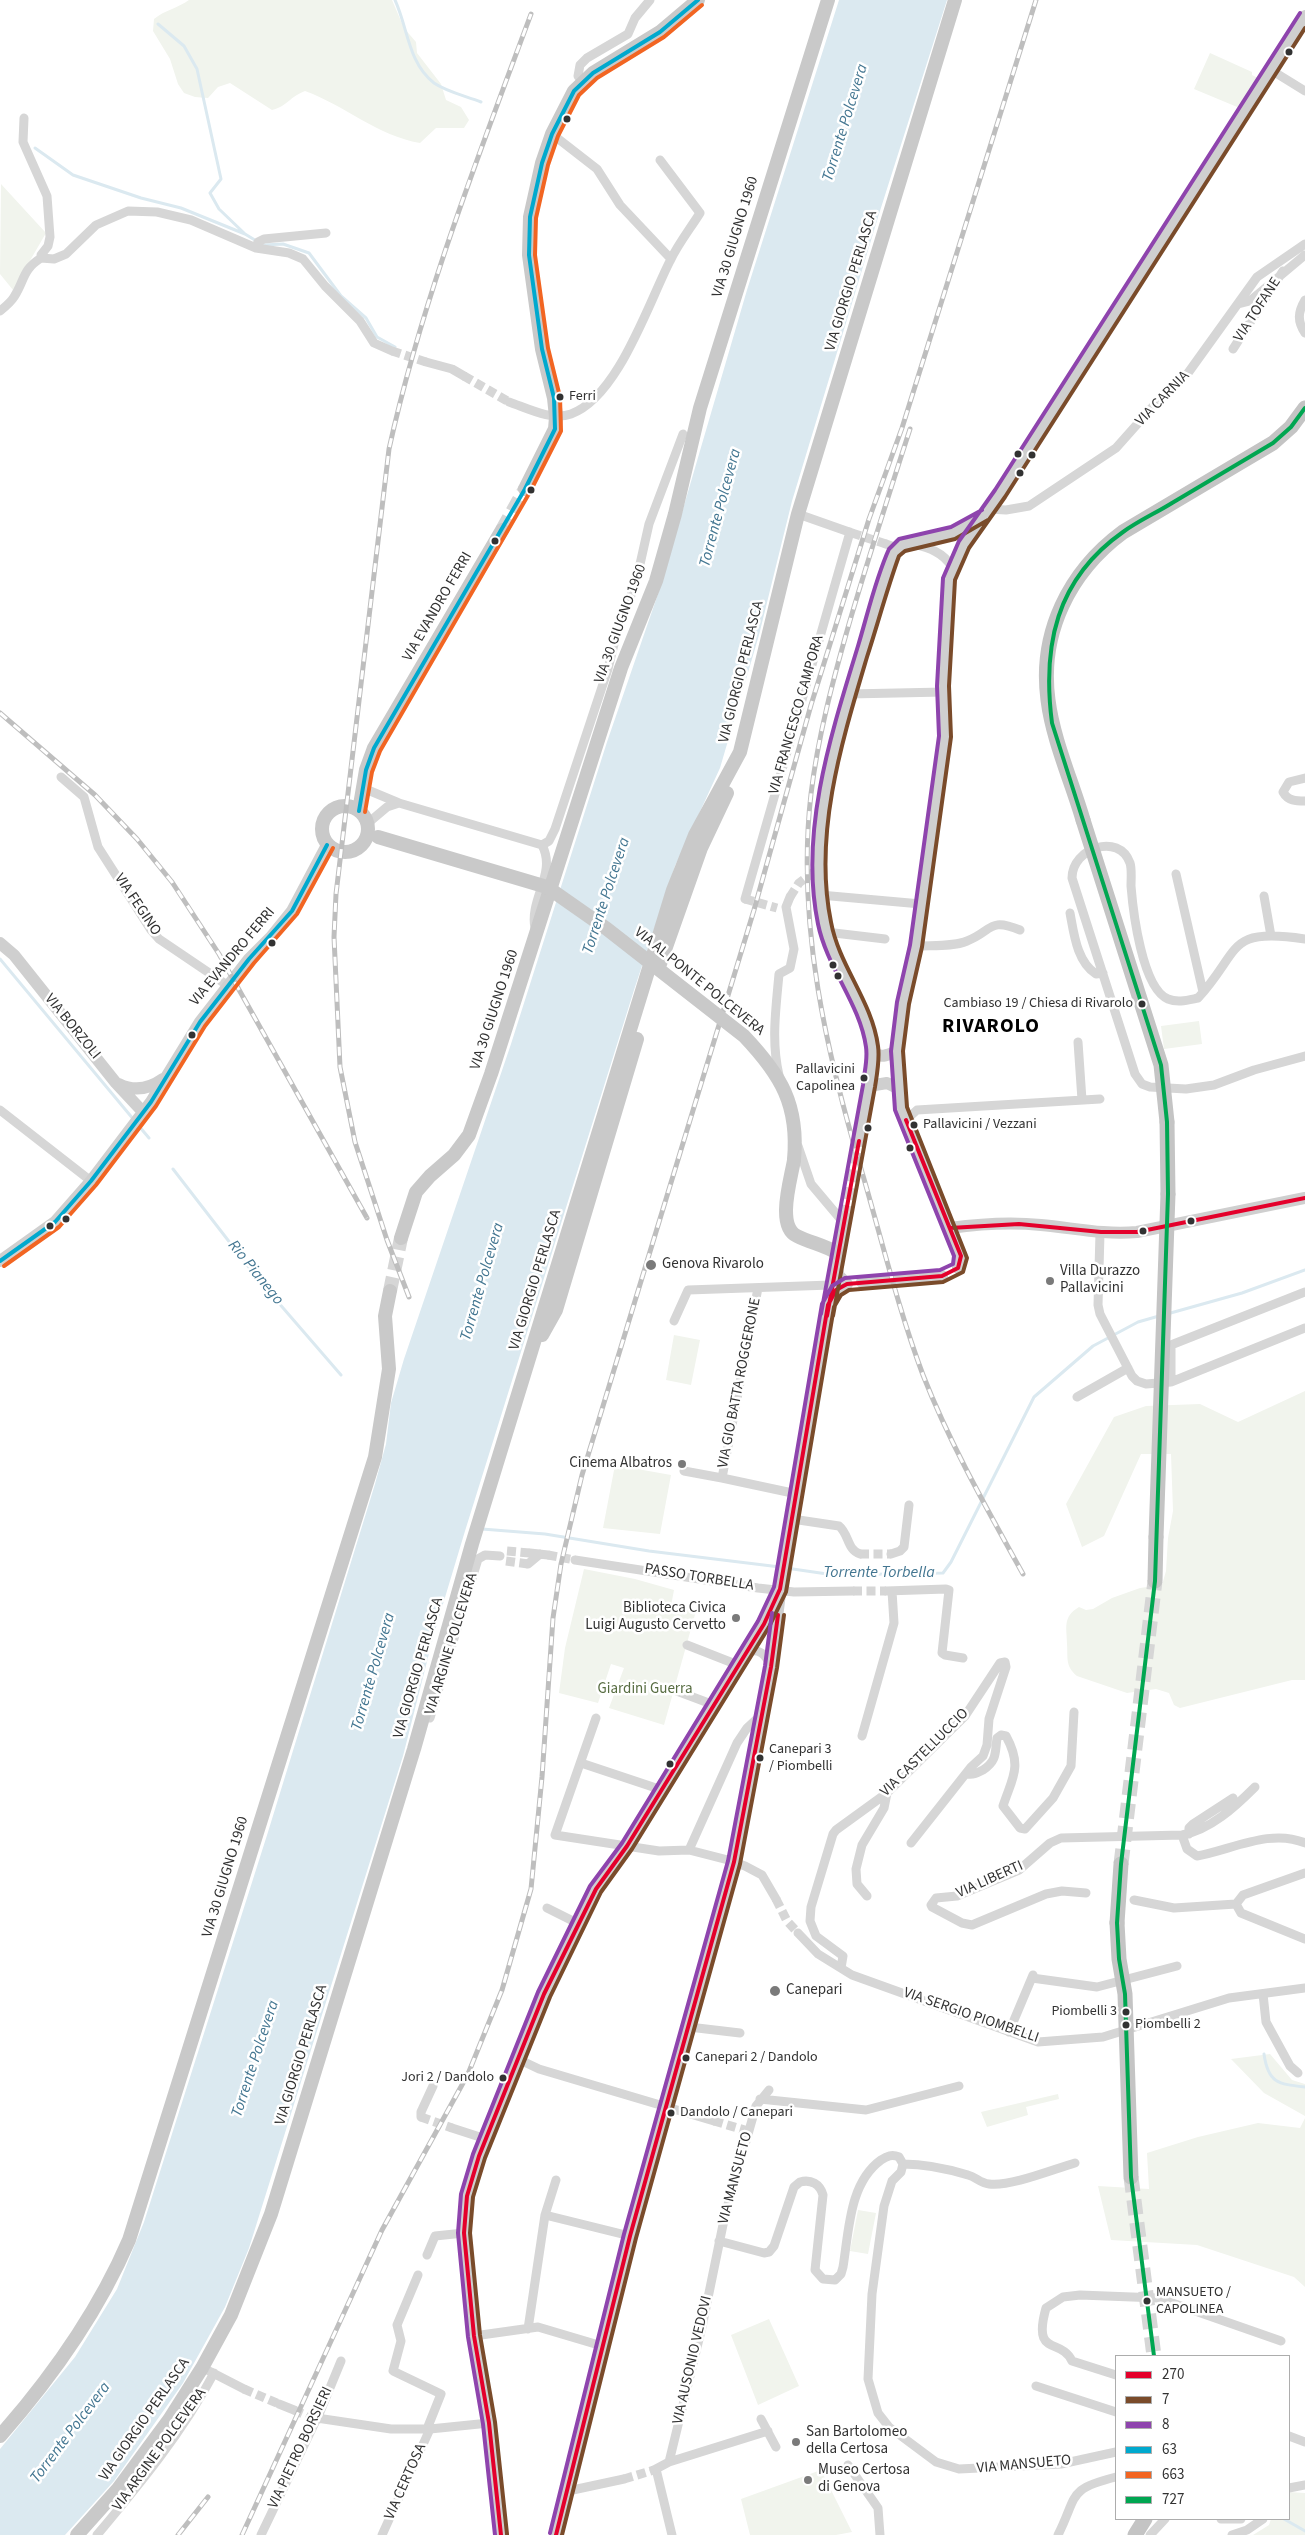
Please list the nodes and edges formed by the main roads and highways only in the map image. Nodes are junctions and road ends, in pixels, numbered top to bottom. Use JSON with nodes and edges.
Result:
{"nodes":[{"id":1,"x":698,"y":0,"type":"edge"},
{"id":2,"x":828,"y":0,"type":"edge"},
{"id":3,"x":955,"y":0,"type":"edge"},
{"id":4,"x":1305,"y":16,"type":"edge"},
{"id":5,"x":1305,"y":408,"type":"edge"},
{"id":6,"x":525,"y":489,"type":"tunnel mouth"},
{"id":7,"x":986,"y":513,"type":"junction"},
{"id":8,"x":502,"y":530,"type":"tunnel mouth"},
{"id":9,"x":740,"y":752,"type":"junction"},
{"id":10,"x":359,"y":810,"type":"junction"},
{"id":11,"x":371,"y":831,"type":"junction"},
{"id":12,"x":328,"y":845,"type":"junction"},
{"id":13,"x":0,"y":944,"type":"edge"},
{"id":14,"x":658,"y":969,"type":"junction"},
{"id":15,"x":897,"y":1048,"type":"junction"},
{"id":16,"x":872,"y":1049,"type":"junction"},
{"id":17,"x":163,"y":1079,"type":"junction"},
{"id":18,"x":116,"y":1083,"type":"junction"},
{"id":19,"x":868,"y":1086,"type":"junction"},
{"id":20,"x":899,"y":1090,"type":"junction"},
{"id":21,"x":140,"y":1116,"type":"junction"},
{"id":22,"x":859,"y":1142,"type":"tunnel mouth"},
{"id":23,"x":1305,"y":1198,"type":"edge"},
{"id":24,"x":843,"y":1219,"type":"tunnel mouth"},
{"id":25,"x":950,"y":1228,"type":"junction"},
{"id":26,"x":400,"y":1238,"type":"tunnel mouth"},
{"id":27,"x":836,"y":1258,"type":"junction"},
{"id":28,"x":0,"y":1261,"type":"edge"},
{"id":29,"x":958,"y":1268,"type":"dead end"},
{"id":30,"x":942,"y":1276,"type":"dead end"},
{"id":31,"x":862,"y":1282,"type":"dead end"},
{"id":32,"x":390,"y":1292,"type":"tunnel mouth"},
{"id":33,"x":828,"y":1305,"type":"junction"},
{"id":34,"x":528,"y":1360,"type":"junction"},
{"id":35,"x":1155,"y":1581,"type":"tunnel mouth"},
{"id":36,"x":780,"y":1587,"type":"junction"},
{"id":37,"x":1121,"y":1864,"type":"tunnel mouth"},
{"id":38,"x":1131,"y":2178,"type":"tunnel mouth"},
{"id":39,"x":0,"y":2436,"type":"edge"},
{"id":40,"x":1145,"y":2520,"type":"edge"},
{"id":41,"x":77,"y":2535,"type":"edge"},
{"id":42,"x":502,"y":2535,"type":"edge"},
{"id":43,"x":556,"y":2535,"type":"edge"},
{"id":44,"x":1135,"y":2535,"type":"edge"}],
"edges":[{"from":1,"to":6,"type":"main road"},
{"from":2,"to":26,"type":"main road","name":"VIA 30 GIUGNO 1960"},
{"from":3,"to":9,"type":"main road","name":"VIA GIORGIO PERLASCA"},
{"from":4,"to":7,"type":"main road"},
{"from":5,"to":35,"type":"highway","bridge":true},
{"from":7,"to":15,"type":"main road"},
{"from":7,"to":16,"type":"main road"},
{"from":8,"to":10,"type":"main road","name":"VIA EVANDRO FERRI"},
{"from":9,"to":14,"type":"main road"},
{"from":9,"to":34,"type":"main road","name":"VIA GIORGIO PERLASCA"},
{"from":10,"to":11,"type":"main road"},
{"from":10,"to":12,"type":"main road"},
{"from":11,"to":12,"type":"main road"},
{"from":11,"to":14,"type":"main road","name":"VIA AL PONTE POLCEVERA","bridge":true},
{"from":12,"to":17,"type":"main road","name":"VIA EVANDRO FERRI"},
{"from":13,"to":18,"type":"main road","name":"VIA BORZOLI"},
{"from":14,"to":27,"type":"main road","name":"VIA AL PONTE POLCEVERA","bridge":true},
{"from":14,"to":34,"type":"main road"},
{"from":15,"to":16,"type":"main road"},
{"from":15,"to":20,"type":"main road"},
{"from":16,"to":19,"type":"main road"},
{"from":17,"to":18,"type":"main road"},
{"from":17,"to":21,"type":"main road","name":"VIA EVANDRO FERRI"},
{"from":18,"to":21,"type":"main road","name":"VIA BORZOLI"},
{"from":19,"to":20,"type":"main road"},
{"from":19,"to":22,"type":"main road"},
{"from":20,"to":25,"type":"main road"},
{"from":21,"to":28,"type":"main road","name":"VIA EVANDRO FERRI"},
{"from":23,"to":25,"type":"main road"},
{"from":24,"to":27,"type":"main road"},
{"from":25,"to":29,"type":"main road"},
{"from":27,"to":33,"type":"main road"},
{"from":27,"to":33,"type":"main road"},
{"from":30,"to":31,"type":"main road"},
{"from":32,"to":39,"type":"main road","name":"VIA 30 GIUGNO 1960"},
{"from":33,"to":36,"type":"main road"},
{"from":34,"to":41,"type":"main road","name":"VIA GIORGIO PERLASCA"},
{"from":36,"to":42,"type":"main road"},
{"from":36,"to":43,"type":"main road"},
{"from":37,"to":38,"type":"highway","bridge":true},
{"from":40,"to":44,"type":"highway"}]}
